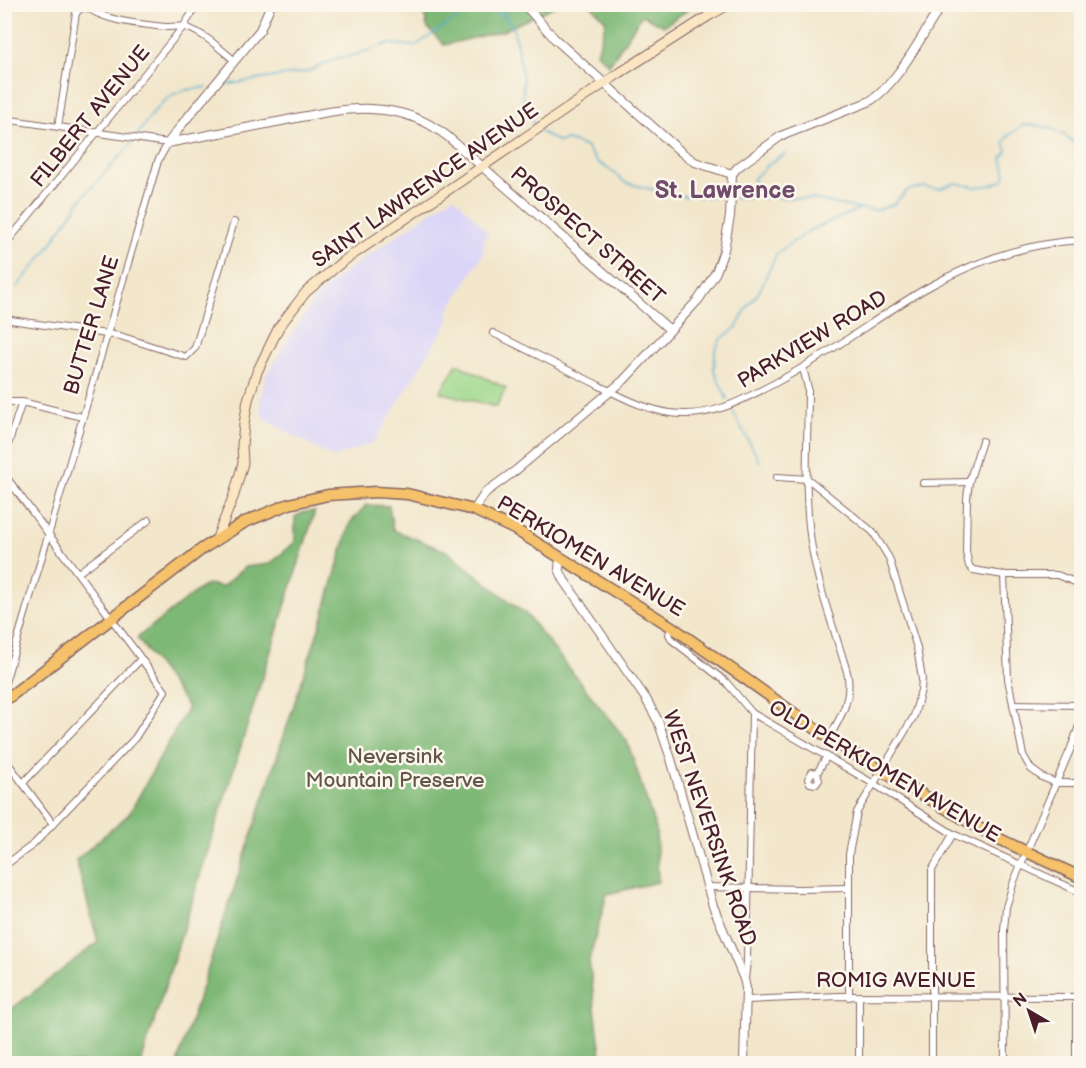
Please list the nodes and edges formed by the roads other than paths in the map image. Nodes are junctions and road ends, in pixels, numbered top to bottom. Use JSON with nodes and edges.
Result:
{"nodes":[{"id":1,"x":198,"y":4,"type":"edge"},
{"id":2,"x":271,"y":4,"type":"edge"},
{"id":3,"x":524,"y":4,"type":"edge"},
{"id":4,"x":730,"y":4,"type":"edge"},
{"id":5,"x":942,"y":4,"type":"edge"},
{"id":6,"x":1029,"y":4,"type":"edge"},
{"id":7,"x":1068,"y":4,"type":"edge"},
{"id":8,"x":83,"y":5,"type":"edge"},
{"id":9,"x":183,"y":27,"type":"junction"},
{"id":10,"x":235,"y":61,"type":"junction"},
{"id":11,"x":604,"y":84,"type":"junction"},
{"id":12,"x":4,"y":119,"type":"edge"},
{"id":13,"x":58,"y":127,"type":"junction"},
{"id":14,"x":97,"y":133,"type":"junction"},
{"id":15,"x":168,"y":143,"type":"junction"},
{"id":16,"x":483,"y":168,"type":"junction"},
{"id":17,"x":732,"y":174,"type":"junction"},
{"id":18,"x":234,"y":222,"type":"dead end"},
{"id":19,"x":1082,"y":240,"type":"edge"},
{"id":20,"x":4,"y":246,"type":"edge"},
{"id":21,"x":4,"y":319,"type":"edge"},
{"id":22,"x":670,"y":330,"type":"junction"},
{"id":23,"x":107,"y":333,"type":"junction"},
{"id":24,"x":493,"y":333,"type":"dead end"},
{"id":25,"x":803,"y":368,"type":"junction"},
{"id":26,"x":611,"y":391,"type":"junction"},
{"id":27,"x":4,"y":402,"type":"edge"},
{"id":28,"x":22,"y":402,"type":"junction"},
{"id":29,"x":82,"y":417,"type":"junction"},
{"id":30,"x":982,"y":441,"type":"dead end"},
{"id":31,"x":4,"y":456,"type":"edge"},
{"id":32,"x":4,"y":474,"type":"edge"},
{"id":33,"x":777,"y":477,"type":"dead end"},
{"id":34,"x":808,"y":479,"type":"junction"},
{"id":35,"x":969,"y":482,"type":"junction"},
{"id":36,"x":923,"y":483,"type":"dead end"},
{"id":37,"x":474,"y":510,"type":"junction"},
{"id":38,"x":149,"y":520,"type":"dead end"},
{"id":39,"x":49,"y":533,"type":"junction"},
{"id":40,"x":217,"y":538,"type":"junction"},
{"id":41,"x":560,"y":558,"type":"junction"},
{"id":42,"x":78,"y":573,"type":"junction"},
{"id":43,"x":1004,"y":575,"type":"junction"},
{"id":44,"x":1082,"y":590,"type":"edge"},
{"id":45,"x":111,"y":619,"type":"junction"},
{"id":46,"x":672,"y":627,"type":"junction"},
{"id":47,"x":141,"y":659,"type":"junction"},
{"id":48,"x":4,"y":686,"type":"edge"},
{"id":49,"x":4,"y":701,"type":"edge"},
{"id":50,"x":1013,"y":704,"type":"junction"},
{"id":51,"x":1082,"y":705,"type":"edge"},
{"id":52,"x":752,"y":713,"type":"junction"},
{"id":53,"x":1082,"y":718,"type":"edge"},
{"id":54,"x":829,"y":738,"type":"junction"},
{"id":55,"x":827,"y":756,"type":"junction"},
{"id":56,"x":4,"y":758,"type":"edge"},
{"id":57,"x":882,"y":771,"type":"junction"},
{"id":58,"x":817,"y":773,"type":"dead end"},
{"id":59,"x":23,"y":783,"type":"junction"},
{"id":60,"x":874,"y":783,"type":"junction"},
{"id":61,"x":1056,"y":783,"type":"junction"},
{"id":62,"x":1082,"y":783,"type":"edge"},
{"id":63,"x":53,"y":824,"type":"junction"},
{"id":64,"x":952,"y":834,"type":"junction"},
{"id":65,"x":1026,"y":851,"type":"junction"},
{"id":66,"x":4,"y":866,"type":"edge"},
{"id":67,"x":1020,"y":866,"type":"junction"},
{"id":68,"x":1082,"y":878,"type":"edge"},
{"id":69,"x":707,"y":887,"type":"junction"},
{"id":70,"x":749,"y":888,"type":"junction"},
{"id":71,"x":849,"y":888,"type":"junction"},
{"id":72,"x":1082,"y":893,"type":"edge"},
{"id":73,"x":744,"y":979,"type":"junction"},
{"id":74,"x":932,"y":996,"type":"junction"},
{"id":75,"x":1005,"y":996,"type":"junction"},
{"id":76,"x":849,"y":997,"type":"junction"},
{"id":77,"x":859,"y":997,"type":"junction"},
{"id":78,"x":1079,"y":997,"type":"edge"},
{"id":79,"x":746,"y":1000,"type":"junction"},
{"id":80,"x":744,"y":1064,"type":"edge"},
{"id":81,"x":859,"y":1064,"type":"edge"},
{"id":82,"x":932,"y":1064,"type":"edge"},
{"id":83,"x":1005,"y":1064,"type":"edge"},
{"id":84,"x":1076,"y":1064,"type":"edge"}],
"edges":[{"from":1,"to":9,"type":"street","name":"FILBERT AVENUE"},
{"from":2,"to":10,"type":"street","name":"BUTTER LANE"},
{"from":3,"to":11,"type":"street"},
{"from":4,"to":11,"type":"main road","name":"SAINT LAWRENCE AVENUE"},
{"from":5,"to":17,"type":"street"},
{"from":6,"to":7,"type":"main road"},
{"from":8,"to":9,"type":"street"},
{"from":8,"to":13,"type":"street"},
{"from":9,"to":10,"type":"street"},
{"from":9,"to":14,"type":"street","name":"FILBERT AVENUE"},
{"from":10,"to":15,"type":"street","name":"BUTTER LANE"},
{"from":11,"to":16,"type":"main road","name":"SAINT LAWRENCE AVENUE"},
{"from":11,"to":17,"type":"street"},
{"from":12,"to":13,"type":"street"},
{"from":13,"to":14,"type":"street"},
{"from":14,"to":15,"type":"street"},
{"from":14,"to":20,"type":"street","name":"FILBERT AVENUE"},
{"from":15,"to":16,"type":"street","name":"PROSPECT STREET"},
{"from":15,"to":23,"type":"street","name":"BUTTER LANE"},
{"from":16,"to":22,"type":"street","name":"PROSPECT STREET"},
{"from":16,"to":40,"type":"main road","name":"SAINT LAWRENCE AVENUE"},
{"from":17,"to":22,"type":"street"},
{"from":18,"to":23,"type":"street"},
{"from":19,"to":25,"type":"street","name":"PARKVIEW ROAD"},
{"from":21,"to":23,"type":"street"},
{"from":22,"to":26,"type":"street"},
{"from":23,"to":29,"type":"street","name":"BUTTER LANE"},
{"from":24,"to":26,"type":"street","name":"PARKVIEW ROAD"},
{"from":25,"to":26,"type":"street","name":"PARKVIEW ROAD"},
{"from":25,"to":34,"type":"street"},
{"from":26,"to":37,"type":"street"},
{"from":27,"to":28,"type":"street"},
{"from":28,"to":29,"type":"street"},
{"from":28,"to":31,"type":"street"},
{"from":29,"to":39,"type":"street","name":"BUTTER LANE"},
{"from":30,"to":35,"type":"street"},
{"from":32,"to":39,"type":"street"},
{"from":33,"to":34,"type":"street"},
{"from":34,"to":54,"type":"street"},
{"from":34,"to":57,"type":"street"},
{"from":35,"to":36,"type":"street"},
{"from":35,"to":43,"type":"street"},
{"from":37,"to":40,"type":"main road","name":"PERKIOMEN AVENUE"},
{"from":37,"to":41,"type":"main road","name":"PERKIOMEN AVENUE"},
{"from":38,"to":42,"type":"street"},
{"from":39,"to":42,"type":"street"},
{"from":39,"to":48,"type":"street","name":"BUTTER LANE"},
{"from":40,"to":45,"type":"main road","name":"PERKIOMEN AVENUE"},
{"from":41,"to":46,"type":"main road","name":"PERKIOMEN AVENUE"},
{"from":41,"to":69,"type":"street","name":"WEST NEVERSINK ROAD"},
{"from":42,"to":45,"type":"street"},
{"from":43,"to":44,"type":"street"},
{"from":43,"to":50,"type":"street"},
{"from":45,"to":47,"type":"street"},
{"from":45,"to":49,"type":"main road","name":"PERKIOMEN AVENUE"},
{"from":46,"to":52,"type":"street","name":"OLD PERKIOMEN AVENUE"},
{"from":46,"to":54,"type":"main road","name":"PERKIOMEN AVENUE"},
{"from":47,"to":59,"type":"street"},
{"from":47,"to":63,"type":"street"},
{"from":50,"to":51,"type":"street"},
{"from":50,"to":61,"type":"street"},
{"from":52,"to":55,"type":"street","name":"OLD PERKIOMEN AVENUE"},
{"from":52,"to":70,"type":"street"},
{"from":53,"to":61,"type":"street"},
{"from":54,"to":57,"type":"main road","name":"PERKIOMEN AVENUE"},
{"from":55,"to":58,"type":"street"},
{"from":55,"to":60,"type":"street","name":"OLD PERKIOMEN AVENUE"},
{"from":56,"to":59,"type":"street"},
{"from":57,"to":60,"type":"street"},
{"from":57,"to":65,"type":"main road","name":"PERKIOMEN AVENUE"},
{"from":59,"to":63,"type":"street"},
{"from":60,"to":64,"type":"street","name":"OLD PERKIOMEN AVENUE"},
{"from":60,"to":71,"type":"street"},
{"from":61,"to":62,"type":"street"},
{"from":61,"to":65,"type":"street"},
{"from":63,"to":66,"type":"street"},
{"from":64,"to":67,"type":"street","name":"OLD PERKIOMEN AVENUE"},
{"from":64,"to":74,"type":"street"},
{"from":65,"to":67,"type":"street"},
{"from":65,"to":68,"type":"main road","name":"PERKIOMEN AVENUE"},
{"from":67,"to":72,"type":"street","name":"OLD PERKIOMEN AVENUE"},
{"from":67,"to":75,"type":"street"},
{"from":69,"to":70,"type":"street"},
{"from":69,"to":73,"type":"street","name":"WEST NEVERSINK ROAD"},
{"from":70,"to":71,"type":"street"},
{"from":70,"to":73,"type":"street"},
{"from":71,"to":76,"type":"street"},
{"from":73,"to":79,"type":"street","name":"WEST NEVERSINK ROAD"},
{"from":74,"to":75,"type":"street","name":"ROMIG AVENUE"},
{"from":74,"to":77,"type":"street","name":"ROMIG AVENUE"},
{"from":74,"to":82,"type":"street"},
{"from":75,"to":78,"type":"street","name":"ROMIG AVENUE"},
{"from":75,"to":83,"type":"street"},
{"from":76,"to":77,"type":"street","name":"ROMIG AVENUE"},
{"from":76,"to":79,"type":"street","name":"ROMIG AVENUE"},
{"from":77,"to":81,"type":"street"},
{"from":78,"to":84,"type":"street"},
{"from":79,"to":80,"type":"street","name":"WEST NEVERSINK ROAD"}]}
